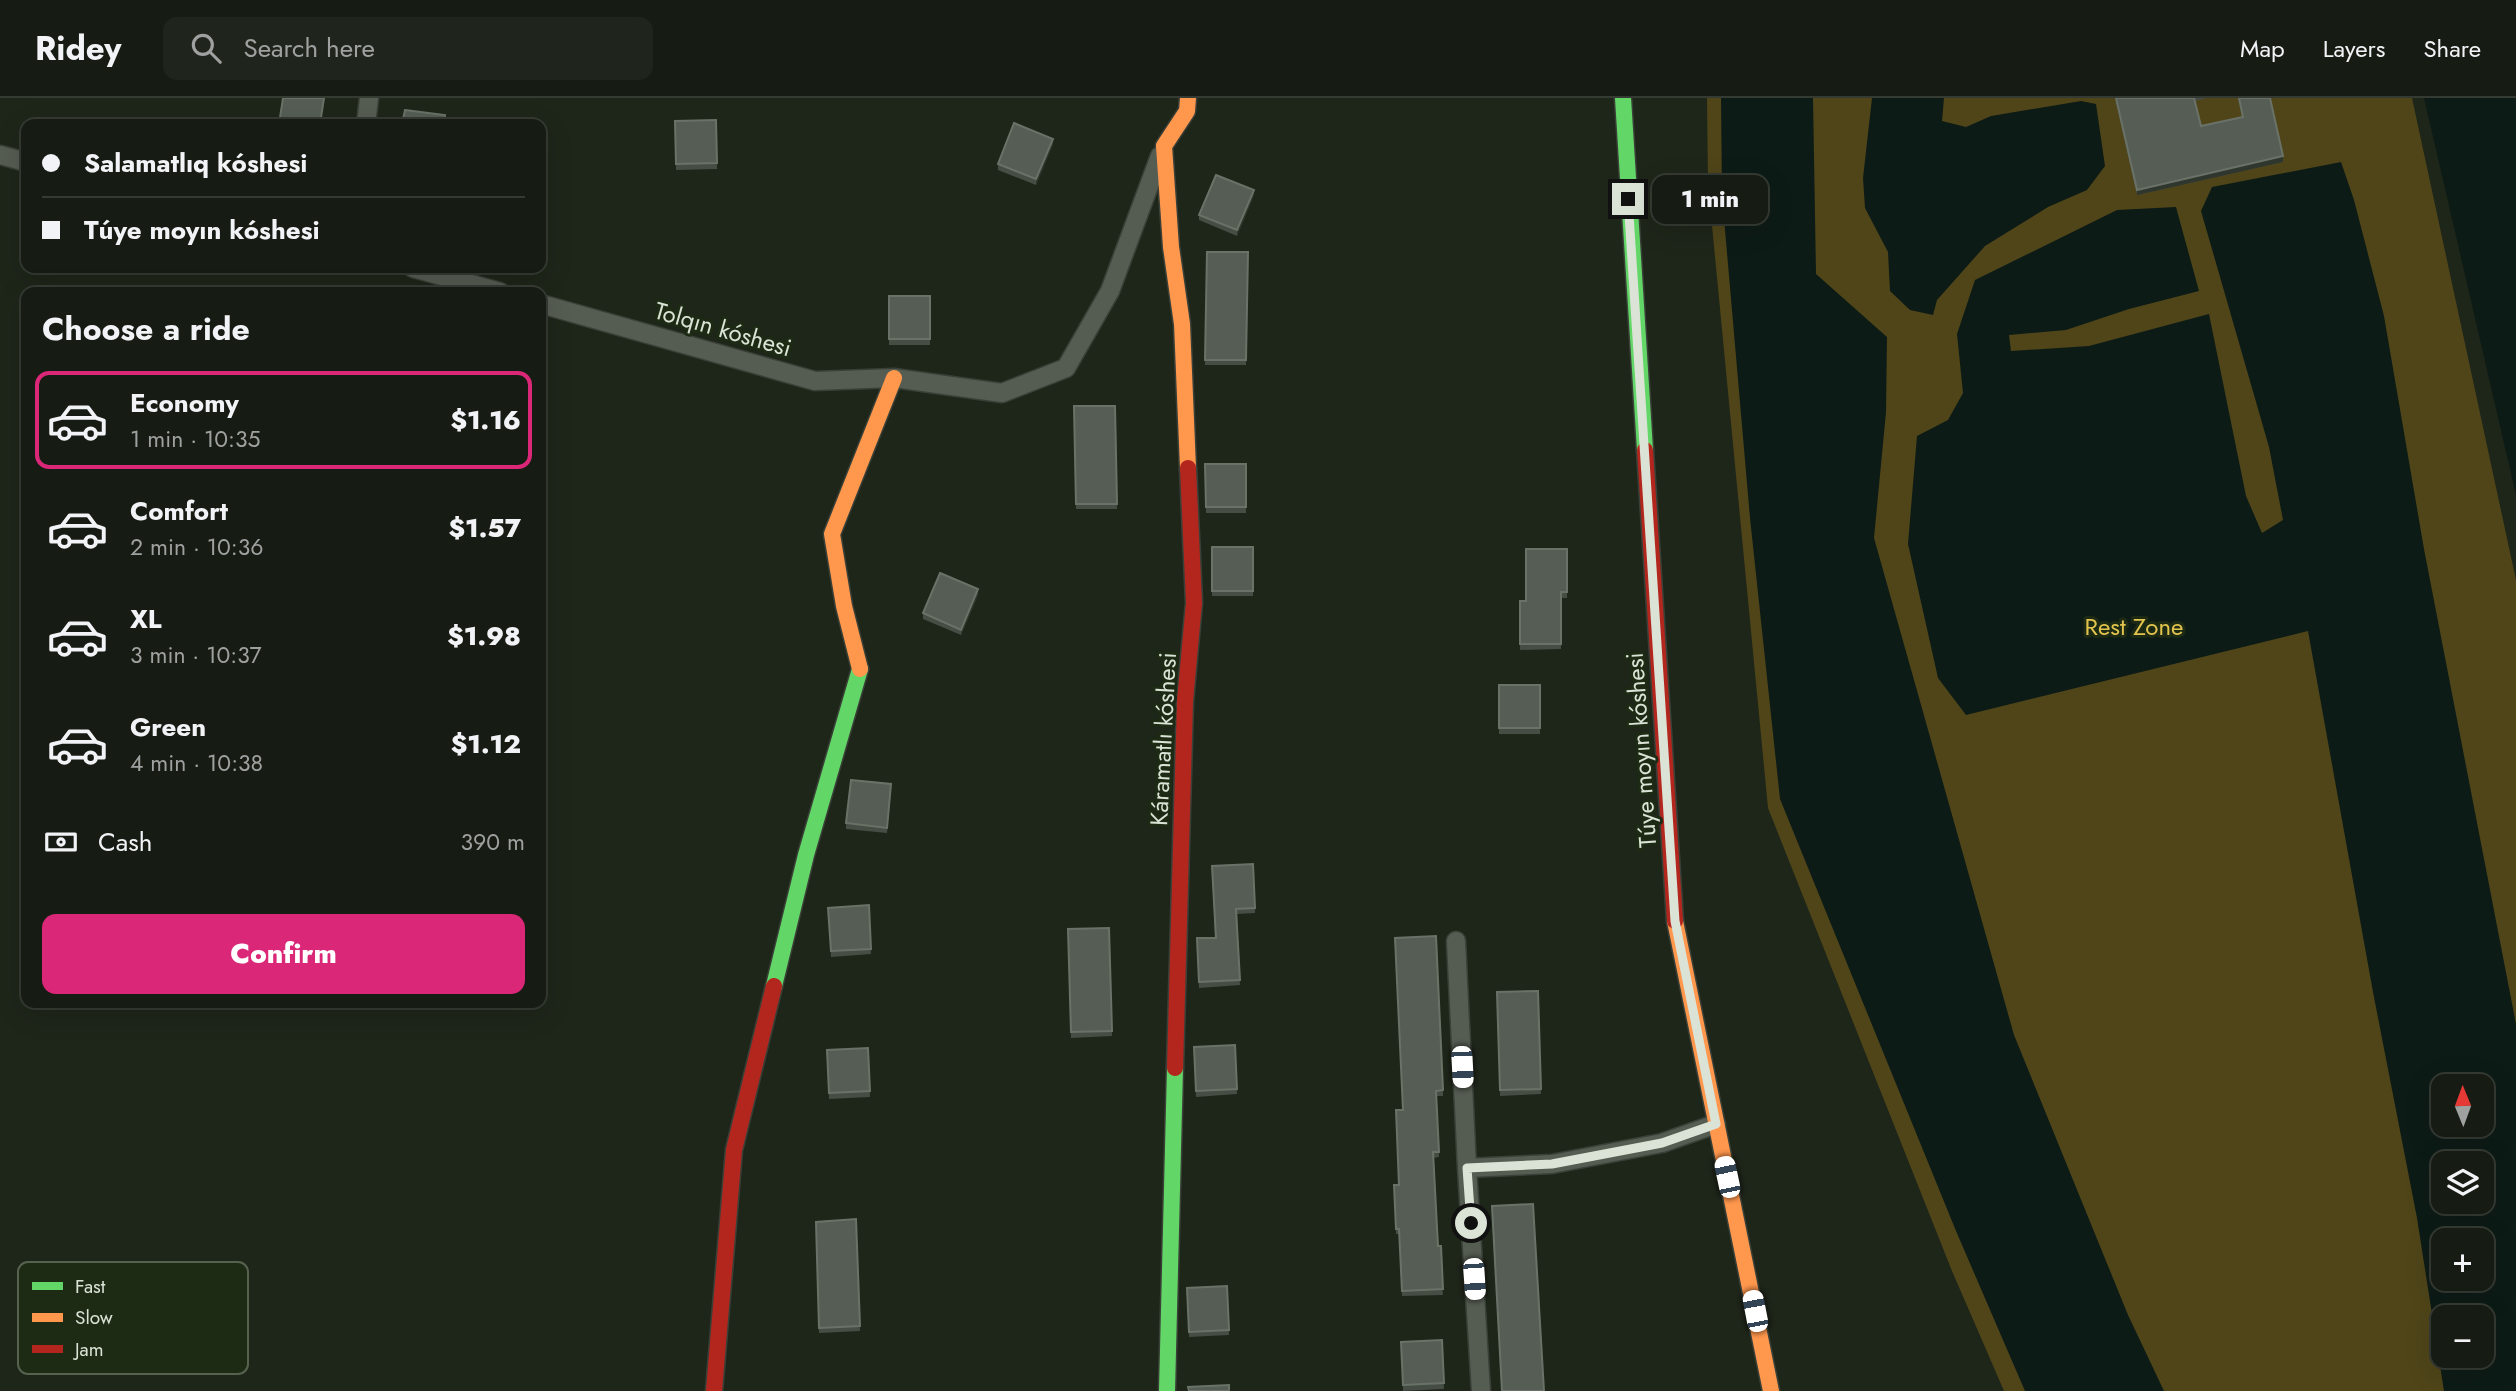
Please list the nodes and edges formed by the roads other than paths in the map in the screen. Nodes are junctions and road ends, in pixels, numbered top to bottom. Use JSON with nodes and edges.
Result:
{"nodes":[{"id":1,"x":369,"y":98,"type":"edge"},
{"id":2,"x":1188,"y":98,"type":"edge"},
{"id":3,"x":1623,"y":98,"type":"edge"},
{"id":4,"x":367,"y":119,"type":"edge"},
{"id":5,"x":1164,"y":146,"type":"junction"},
{"id":6,"x":0,"y":155,"type":"edge"},
{"id":7,"x":21,"y":161,"type":"edge"},
{"id":8,"x":431,"y":273,"type":"edge"},
{"id":9,"x":482,"y":287,"type":"edge"},
{"id":10,"x":546,"y":305,"type":"edge"},
{"id":11,"x":894,"y":378,"type":"junction"},
{"id":12,"x":1456,"y":941,"type":"dead end"},
{"id":13,"x":1716,"y":1124,"type":"junction"},
{"id":14,"x":1467,"y":1168,"type":"junction"},
{"id":15,"x":714,"y":1391,"type":"edge"},
{"id":16,"x":1167,"y":1391,"type":"edge"},
{"id":17,"x":1481,"y":1391,"type":"edge"},
{"id":18,"x":1771,"y":1391,"type":"edge"}],
"edges":[{"from":1,"to":4,"type":"street"},
{"from":2,"to":5,"type":"street"},
{"from":3,"to":13,"type":"street","name":"Túye moyın kóshesi"},
{"from":5,"to":11,"type":"street","name":"Tolqın kóshesi"},
{"from":5,"to":16,"type":"street","name":"Káramatlı kóshesi"},
{"from":6,"to":7,"type":"street"},
{"from":8,"to":9,"type":"street"},
{"from":10,"to":11,"type":"street","name":"Tolqın kóshesi"},
{"from":11,"to":15,"type":"street"},
{"from":12,"to":14,"type":"street"},
{"from":13,"to":14,"type":"street"},
{"from":13,"to":18,"type":"street","name":"Túye moyın kóshesi"},
{"from":14,"to":17,"type":"street"}]}
